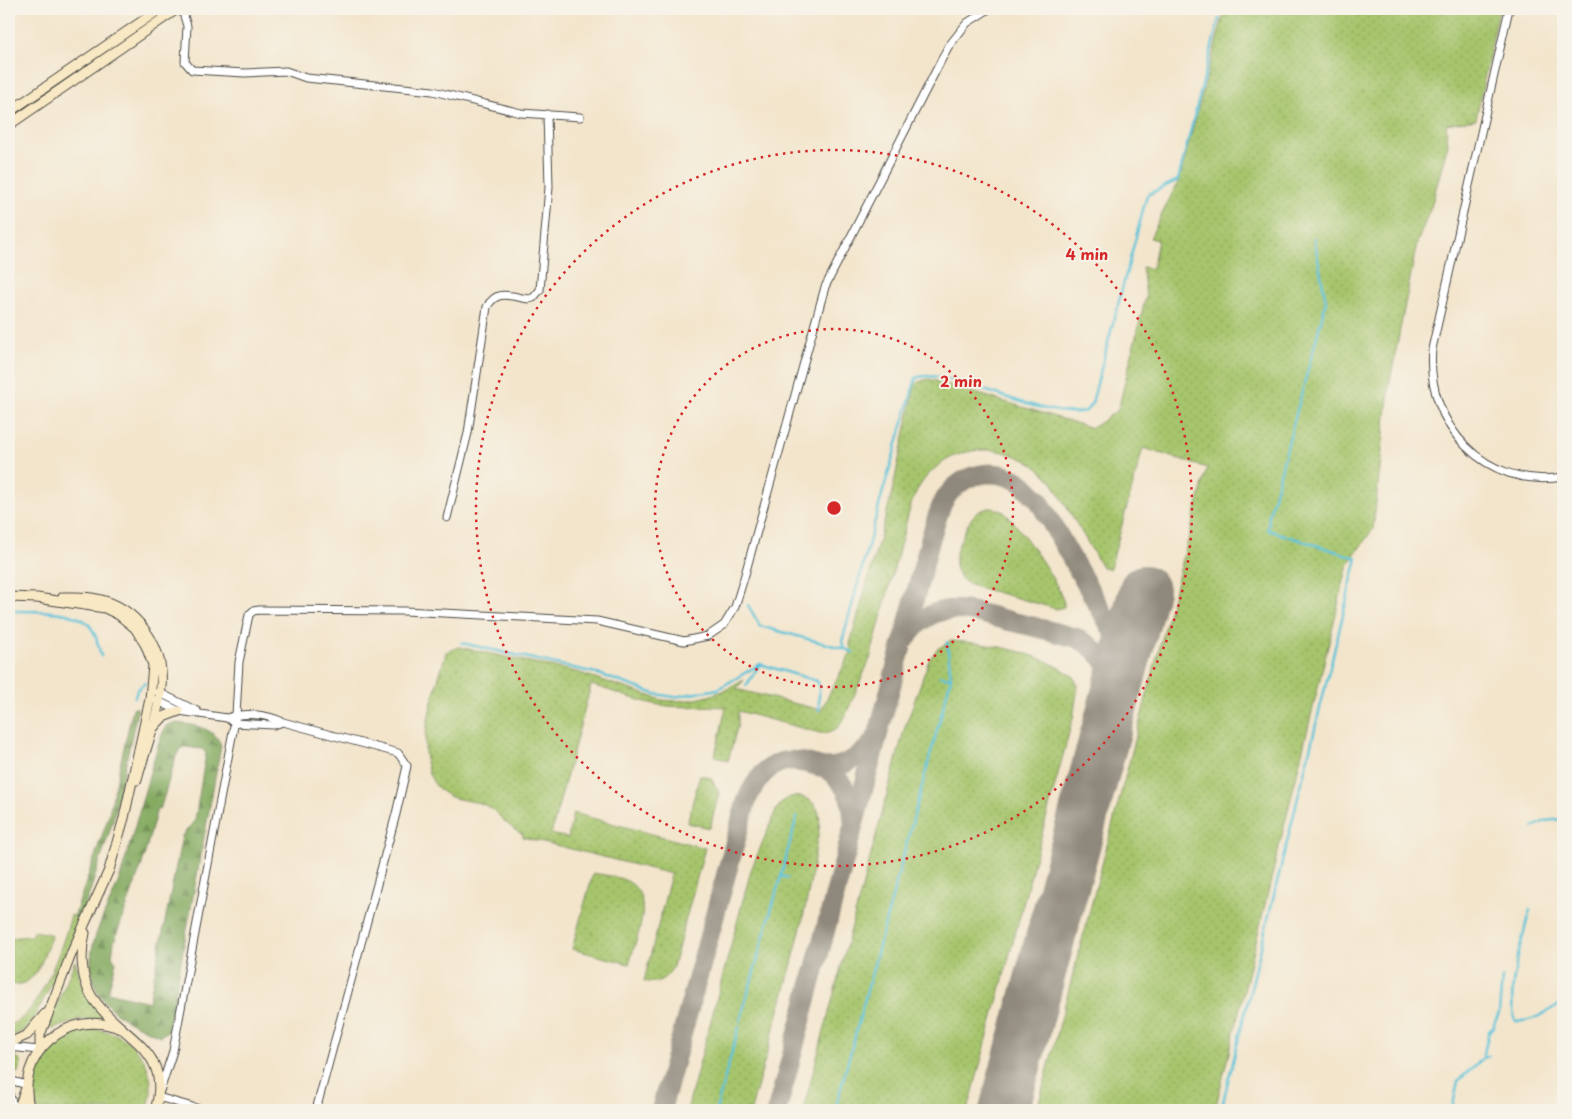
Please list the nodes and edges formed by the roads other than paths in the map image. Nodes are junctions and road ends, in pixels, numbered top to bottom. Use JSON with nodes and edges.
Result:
{"nodes":[{"id":1,"x":160,"y":9,"type":"edge"},
{"id":2,"x":177,"y":9,"type":"edge"},
{"id":3,"x":182,"y":9,"type":"edge"},
{"id":4,"x":989,"y":9,"type":"edge"},
{"id":5,"x":1510,"y":9,"type":"edge"},
{"id":6,"x":9,"y":112,"type":"edge"},
{"id":7,"x":548,"y":114,"type":"junction"},
{"id":8,"x":580,"y":118,"type":"dead end"},
{"id":9,"x":9,"y":125,"type":"edge"},
{"id":10,"x":1563,"y":477,"type":"edge"},
{"id":11,"x":447,"y":518,"type":"dead end"},
{"id":12,"x":9,"y":597,"type":"edge"},
{"id":13,"x":155,"y":696,"type":"junction"},
{"id":14,"x":179,"y":711,"type":"junction"},
{"id":15,"x":205,"y":714,"type":"junction"},
{"id":16,"x":236,"y":715,"type":"junction"},
{"id":17,"x":227,"y":718,"type":"junction"},
{"id":18,"x":283,"y":722,"type":"junction"},
{"id":19,"x":234,"y":723,"type":"junction"},
{"id":20,"x":150,"y":732,"type":"junction"},
{"id":21,"x":124,"y":818,"type":"junction"},
{"id":22,"x":88,"y":919,"type":"junction"},
{"id":23,"x":49,"y":1011,"type":"junction"},
{"id":24,"x":129,"y":1033,"type":"junction"},
{"id":25,"x":9,"y":1042,"type":"edge"},
{"id":26,"x":9,"y":1047,"type":"edge"},
{"id":27,"x":40,"y":1050,"type":"junction"},
{"id":28,"x":9,"y":1080,"type":"edge"},
{"id":29,"x":27,"y":1086,"type":"junction"},
{"id":30,"x":9,"y":1094,"type":"edge"},
{"id":31,"x":158,"y":1097,"type":"junction"},
{"id":32,"x":17,"y":1110,"type":"edge"},
{"id":33,"x":30,"y":1110,"type":"edge"},
{"id":34,"x":156,"y":1110,"type":"edge"},
{"id":35,"x":203,"y":1110,"type":"edge"},
{"id":36,"x":316,"y":1110,"type":"edge"}],
"edges":[{"from":1,"to":6,"type":"street"},
{"from":2,"to":9,"type":"street"},
{"from":3,"to":7,"type":"street"},
{"from":4,"to":16,"type":"street"},
{"from":5,"to":10,"type":"street"},
{"from":7,"to":8,"type":"street"},
{"from":7,"to":11,"type":"street"},
{"from":12,"to":13,"type":"street"},
{"from":13,"to":14,"type":"street"},
{"from":13,"to":15,"type":"street"},
{"from":13,"to":20,"type":"street"},
{"from":13,"to":21,"type":"street"},
{"from":14,"to":15,"type":"street"},
{"from":14,"to":20,"type":"street"},
{"from":15,"to":17,"type":"street"},
{"from":16,"to":17,"type":"street"},
{"from":16,"to":18,"type":"street"},
{"from":16,"to":19,"type":"street"},
{"from":17,"to":19,"type":"street"},
{"from":18,"to":19,"type":"street"},
{"from":18,"to":36,"type":"street"},
{"from":19,"to":31,"type":"street"},
{"from":20,"to":21,"type":"street"},
{"from":21,"to":22,"type":"street"},
{"from":22,"to":23,"type":"street"},
{"from":22,"to":24,"type":"street"},
{"from":23,"to":25,"type":"street"},
{"from":23,"to":27,"type":"street"},
{"from":24,"to":27,"type":"street"},
{"from":24,"to":31,"type":"street"},
{"from":26,"to":27,"type":"street"},
{"from":27,"to":29,"type":"street"},
{"from":28,"to":29,"type":"street"},
{"from":29,"to":32,"type":"street"},
{"from":29,"to":33,"type":"street"},
{"from":30,"to":32,"type":"street"},
{"from":31,"to":34,"type":"street"},
{"from":31,"to":35,"type":"street"}]}
